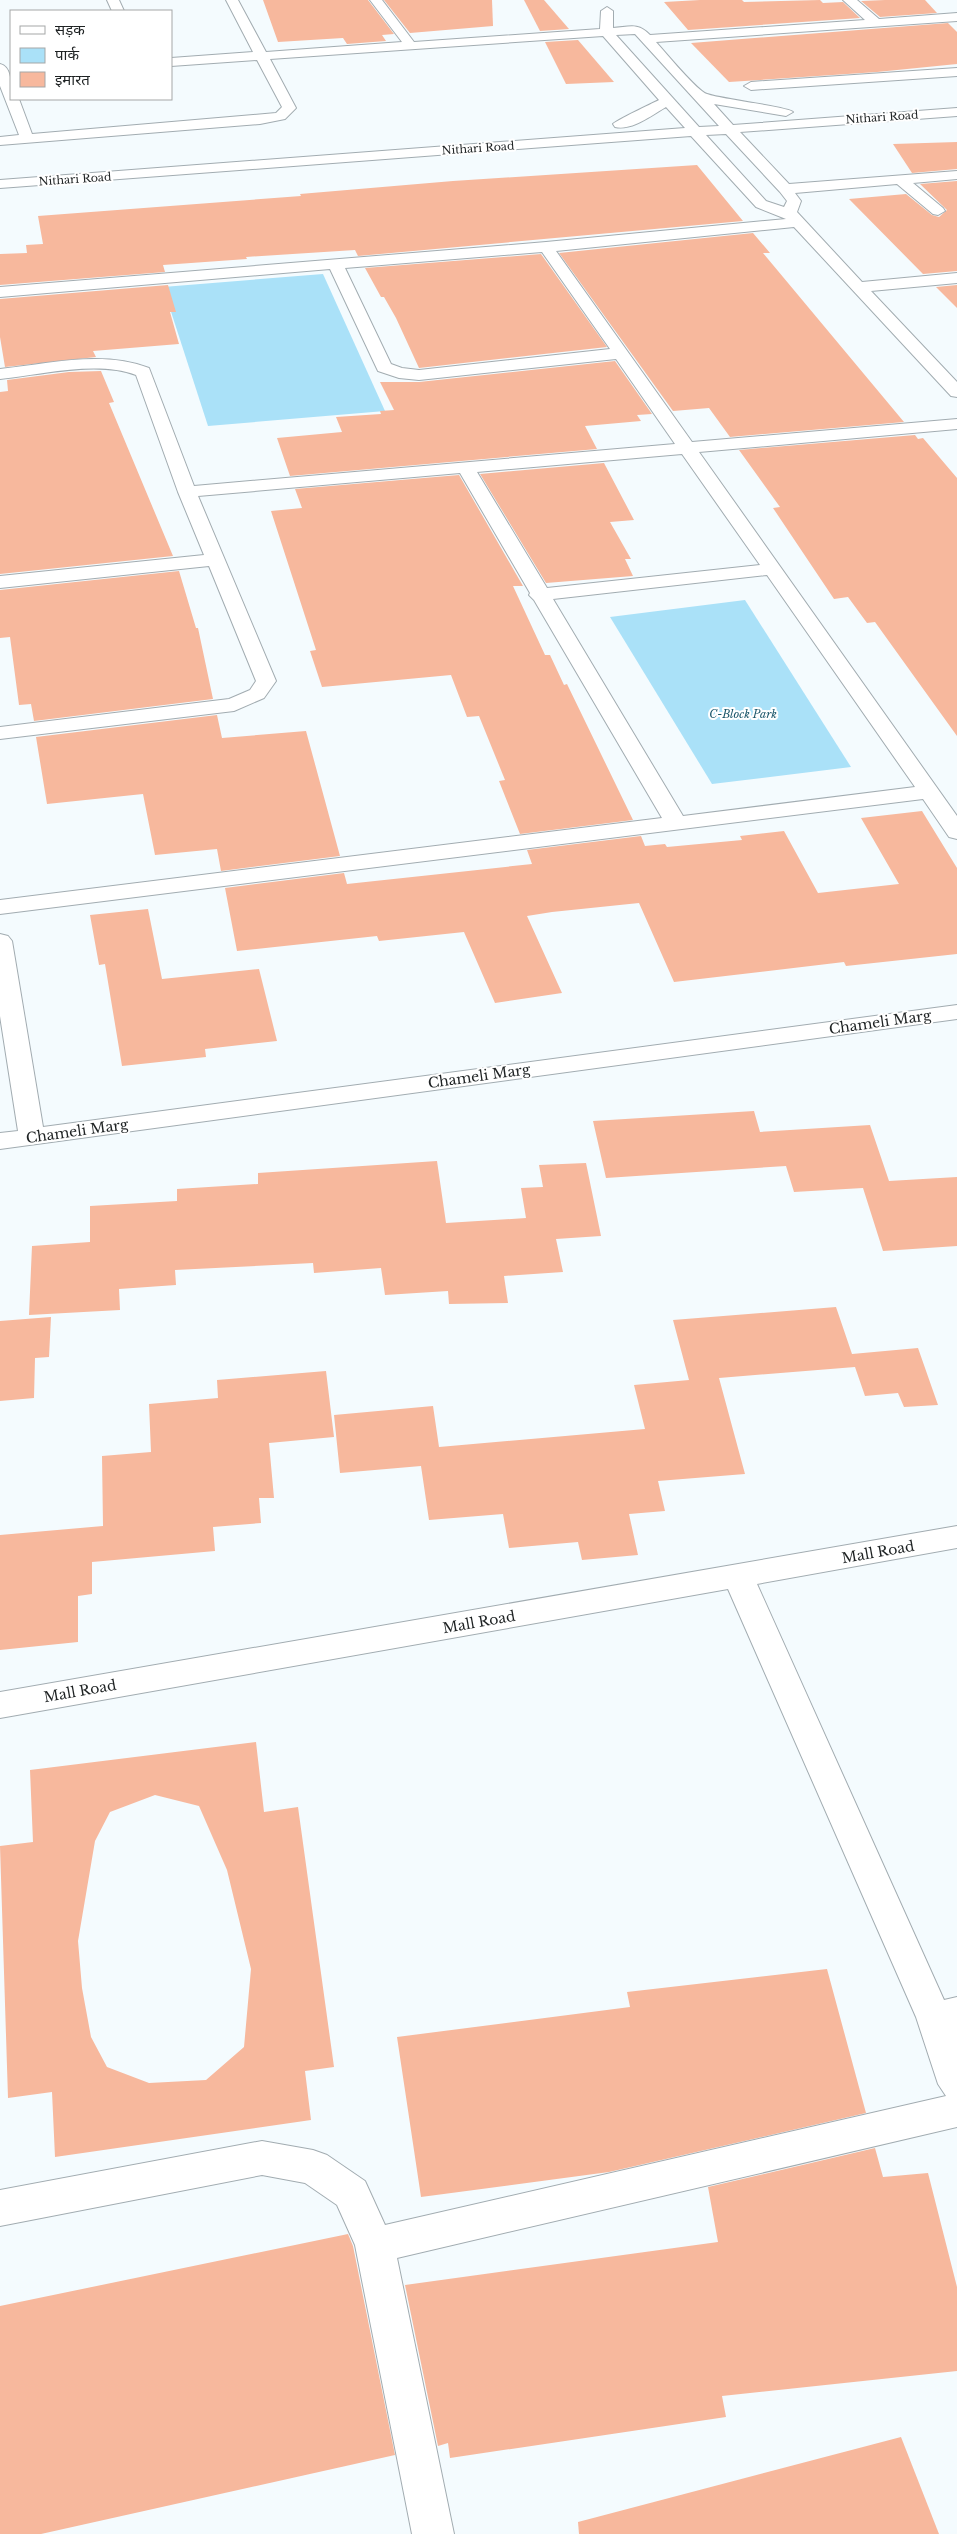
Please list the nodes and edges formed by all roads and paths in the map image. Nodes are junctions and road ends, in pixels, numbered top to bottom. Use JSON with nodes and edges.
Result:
{"nodes":[{"id":1,"x":232,"y":0,"type":"edge"},
{"id":2,"x":376,"y":0,"type":"edge"},
{"id":3,"x":596,"y":0,"type":"edge"},
{"id":4,"x":849,"y":0,"type":"edge"},
{"id":5,"x":607,"y":11,"type":"junction"},
{"id":6,"x":957,"y":16,"type":"edge"},
{"id":7,"x":877,"y":23,"type":"junction"},
{"id":8,"x":606,"y":32,"type":"junction"},
{"id":9,"x":643,"y":35,"type":"junction"},
{"id":10,"x":411,"y":46,"type":"junction"},
{"id":11,"x":262,"y":56,"type":"junction"},
{"id":12,"x":172,"y":62,"type":"edge"},
{"id":13,"x":3,"y":72,"type":"edge"},
{"id":14,"x":957,"y":72,"type":"edge"},
{"id":15,"x":751,"y":86,"type":"dead end"},
{"id":16,"x":10,"y":95,"type":"edge"},
{"id":17,"x":700,"y":97,"type":"junction"},
{"id":18,"x":957,"y":99,"type":"edge"},
{"id":19,"x":12,"y":100,"type":"edge"},
{"id":20,"x":667,"y":101,"type":"junction"},
{"id":21,"x":786,"y":112,"type":"junction"},
{"id":22,"x":957,"y":112,"type":"edge"},
{"id":23,"x":718,"y":117,"type":"junction"},
{"id":24,"x":684,"y":119,"type":"junction"},
{"id":25,"x":620,"y":124,"type":"junction"},
{"id":26,"x":798,"y":124,"type":"junction"},
{"id":27,"x":729,"y":130,"type":"junction"},
{"id":28,"x":694,"y":132,"type":"junction"},
{"id":29,"x":630,"y":136,"type":"junction"},
{"id":30,"x":27,"y":139,"type":"junction"},
{"id":31,"x":0,"y":141,"type":"edge"},
{"id":32,"x":676,"y":149,"type":"dead end"},
{"id":33,"x":763,"y":149,"type":"junction"},
{"id":34,"x":693,"y":154,"type":"dead end"},
{"id":35,"x":721,"y":162,"type":"junction"},
{"id":36,"x":0,"y":171,"type":"edge"},
{"id":37,"x":957,"y":175,"type":"edge"},
{"id":38,"x":901,"y":180,"type":"junction"},
{"id":39,"x":0,"y":184,"type":"edge"},
{"id":40,"x":785,"y":189,"type":"junction"},
{"id":41,"x":938,"y":211,"type":"dead end"},
{"id":42,"x":792,"y":218,"type":"junction"},
{"id":43,"x":546,"y":247,"type":"junction"},
{"id":44,"x":335,"y":264,"type":"junction"},
{"id":45,"x":957,"y":278,"type":"edge"},
{"id":46,"x":860,"y":287,"type":"junction"},
{"id":47,"x":0,"y":292,"type":"edge"},
{"id":48,"x":622,"y":353,"type":"junction"},
{"id":49,"x":0,"y":374,"type":"edge"},
{"id":50,"x":957,"y":392,"type":"edge"},
{"id":51,"x":957,"y":424,"type":"edge"},
{"id":52,"x":686,"y":446,"type":"junction"},
{"id":53,"x":465,"y":466,"type":"junction"},
{"id":54,"x":187,"y":492,"type":"junction"},
{"id":55,"x":215,"y":560,"type":"junction"},
{"id":56,"x":774,"y":570,"type":"junction"},
{"id":57,"x":0,"y":582,"type":"edge"},
{"id":58,"x":540,"y":595,"type":"junction"},
{"id":59,"x":0,"y":733,"type":"edge"},
{"id":60,"x":928,"y":792,"type":"junction"},
{"id":61,"x":676,"y":823,"type":"junction"},
{"id":62,"x":957,"y":832,"type":"edge"},
{"id":63,"x":0,"y":906,"type":"edge"},
{"id":64,"x":0,"y":941,"type":"edge"},
{"id":65,"x":957,"y":1012,"type":"edge"},
{"id":66,"x":32,"y":1137,"type":"junction"},
{"id":67,"x":0,"y":1141,"type":"edge"},
{"id":68,"x":957,"y":1537,"type":"edge"},
{"id":69,"x":738,"y":1577,"type":"junction"},
{"id":70,"x":0,"y":1705,"type":"edge"},
{"id":71,"x":946,"y":2015,"type":"edge"},
{"id":72,"x":957,"y":2084,"type":"edge"},
{"id":73,"x":957,"y":2110,"type":"edge"},
{"id":74,"x":0,"y":2208,"type":"edge"},
{"id":75,"x":375,"y":2245,"type":"junction"},
{"id":76,"x":433,"y":2534,"type":"edge"}],
"edges":[{"from":1,"to":11,"type":"street"},
{"from":2,"to":10,"type":"street"},
{"from":3,"to":5,"type":"street"},
{"from":4,"to":7,"type":"street"},
{"from":5,"to":8,"type":"street"},
{"from":5,"to":9,"type":"street"},
{"from":6,"to":7,"type":"street"},
{"from":7,"to":9,"type":"street"},
{"from":8,"to":9,"type":"street"},
{"from":8,"to":10,"type":"street"},
{"from":8,"to":20,"type":"street"},
{"from":9,"to":17,"type":"street"},
{"from":10,"to":11,"type":"street"},
{"from":11,"to":12,"type":"street"},
{"from":11,"to":30,"type":"street"},
{"from":13,"to":16,"type":"street"},
{"from":14,"to":15,"type":"street"},
{"from":17,"to":21,"type":"street"},
{"from":17,"to":23,"type":"street"},
{"from":18,"to":21,"type":"street","name":"Nithari Road"},
{"from":19,"to":30,"type":"street"},
{"from":20,"to":24,"type":"street"},
{"from":20,"to":25,"type":"street"},
{"from":21,"to":23,"type":"street","name":"Nithari Road"},
{"from":22,"to":26,"type":"street","name":"Nithari Road"},
{"from":23,"to":24,"type":"street","name":"Nithari Road"},
{"from":23,"to":27,"type":"street"},
{"from":24,"to":25,"type":"street","name":"Nithari Road"},
{"from":24,"to":28,"type":"street"},
{"from":25,"to":36,"type":"street","name":"Nithari Road"},
{"from":26,"to":27,"type":"street","name":"Nithari Road"},
{"from":26,"to":33,"type":"street"},
{"from":27,"to":28,"type":"street","name":"Nithari Road"},
{"from":27,"to":33,"type":"street"},
{"from":28,"to":29,"type":"street","name":"Nithari Road"},
{"from":28,"to":35,"type":"street"},
{"from":29,"to":32,"type":"street"},
{"from":29,"to":39,"type":"street","name":"Nithari Road"},
{"from":30,"to":31,"type":"street"},
{"from":33,"to":40,"type":"street"},
{"from":34,"to":35,"type":"street"},
{"from":35,"to":42,"type":"street"},
{"from":37,"to":38,"type":"street"},
{"from":38,"to":40,"type":"street"},
{"from":38,"to":41,"type":"street"},
{"from":40,"to":42,"type":"street"},
{"from":42,"to":43,"type":"street"},
{"from":42,"to":46,"type":"street"},
{"from":43,"to":44,"type":"street"},
{"from":43,"to":48,"type":"street"},
{"from":44,"to":47,"type":"street"},
{"from":44,"to":48,"type":"street"},
{"from":45,"to":46,"type":"street"},
{"from":46,"to":50,"type":"street"},
{"from":48,"to":52,"type":"street"},
{"from":49,"to":54,"type":"street"},
{"from":51,"to":52,"type":"street"},
{"from":52,"to":53,"type":"street"},
{"from":52,"to":56,"type":"street"},
{"from":53,"to":54,"type":"street"},
{"from":53,"to":58,"type":"street"},
{"from":54,"to":55,"type":"street"},
{"from":55,"to":57,"type":"street"},
{"from":55,"to":59,"type":"street"},
{"from":56,"to":58,"type":"street"},
{"from":56,"to":60,"type":"street"},
{"from":58,"to":61,"type":"street"},
{"from":60,"to":61,"type":"street"},
{"from":60,"to":62,"type":"street"},
{"from":61,"to":63,"type":"street"},
{"from":64,"to":66,"type":"street"},
{"from":65,"to":66,"type":"street","name":"Chameli Marg"},
{"from":66,"to":67,"type":"street","name":"Chameli Marg"},
{"from":68,"to":69,"type":"street","name":"Mall Road"},
{"from":69,"to":70,"type":"street","name":"Mall Road"},
{"from":69,"to":71,"type":"street"},
{"from":71,"to":72,"type":"street"},
{"from":73,"to":75,"type":"street"},
{"from":74,"to":75,"type":"street"},
{"from":75,"to":76,"type":"street"}]}
